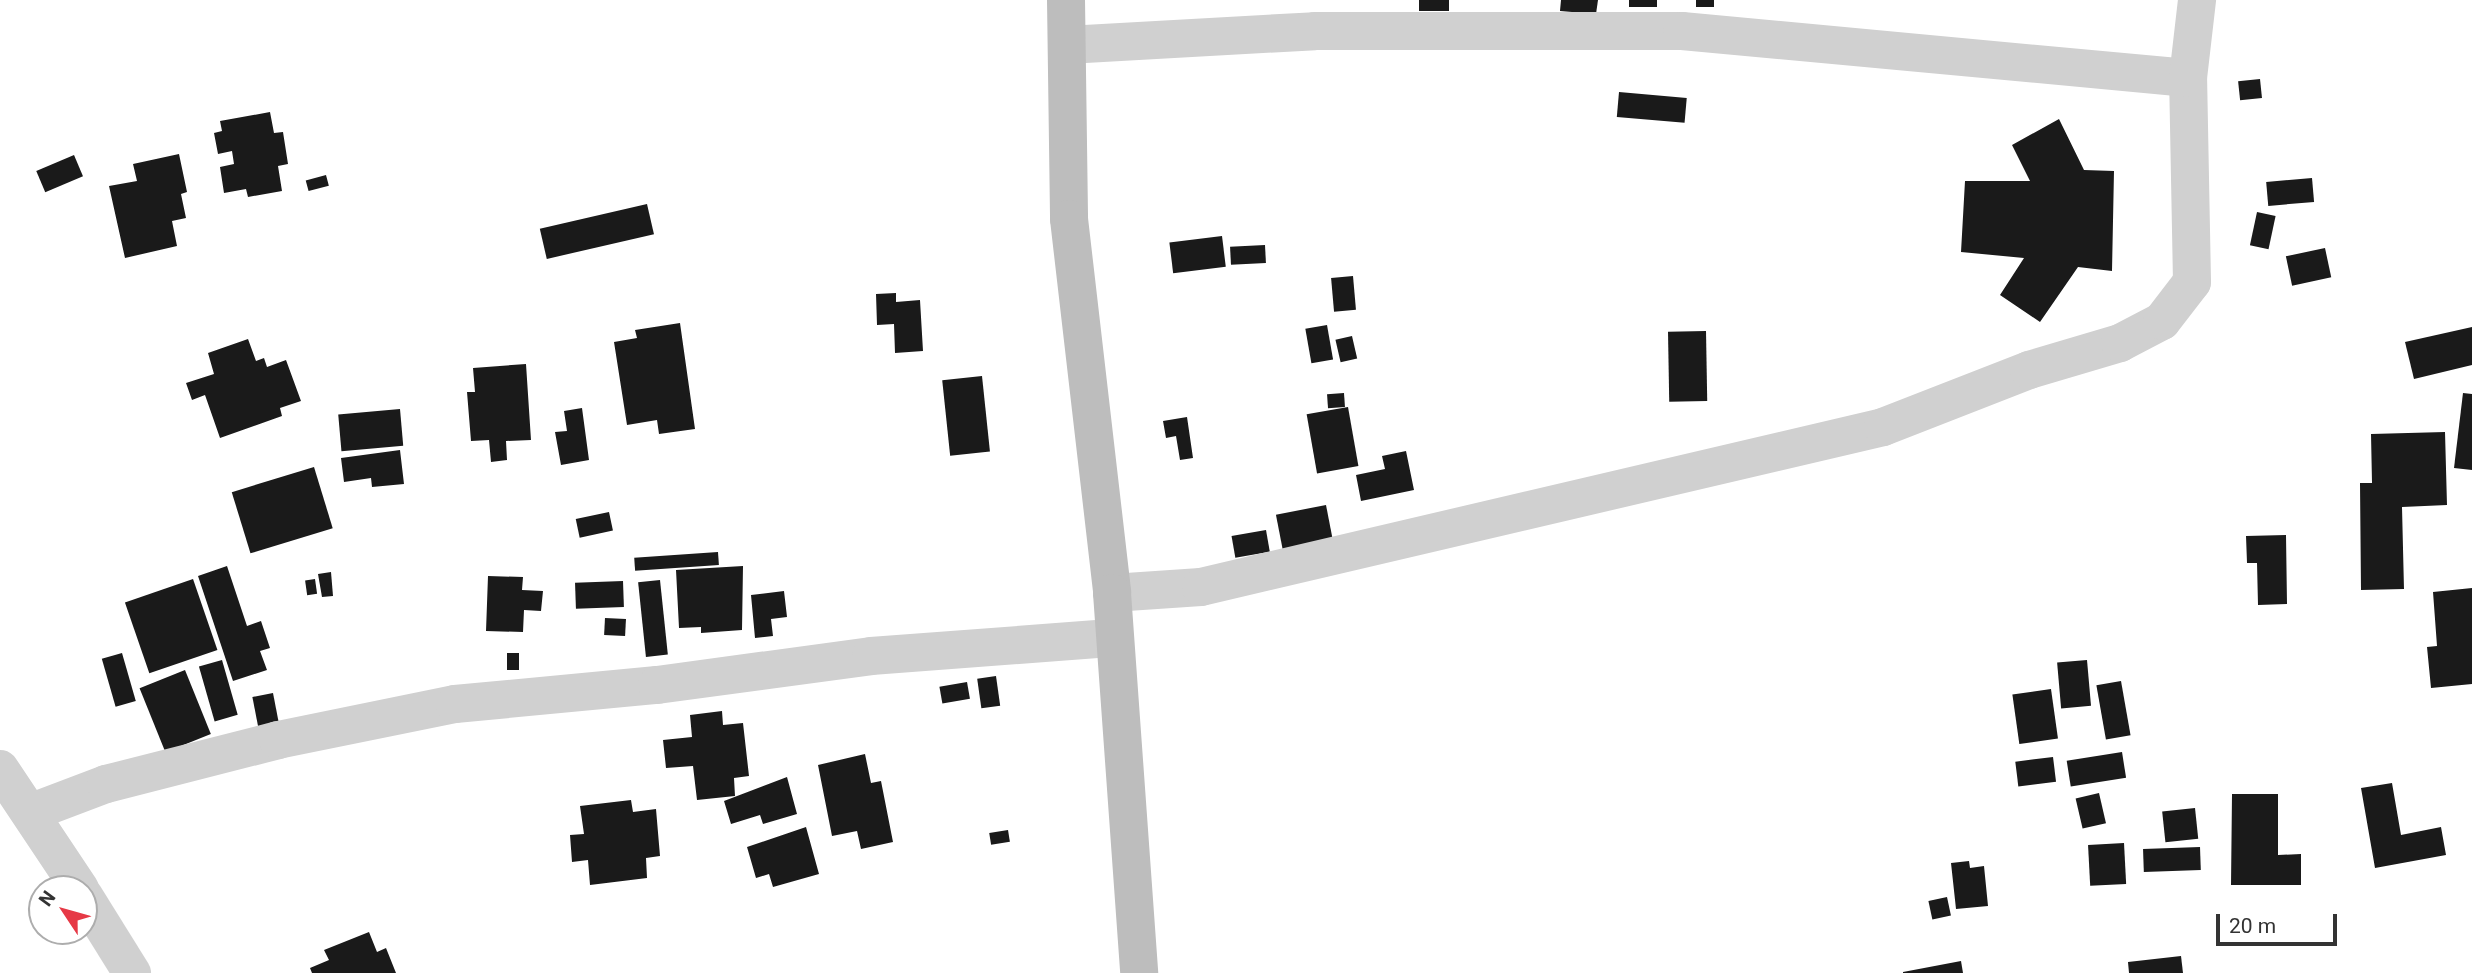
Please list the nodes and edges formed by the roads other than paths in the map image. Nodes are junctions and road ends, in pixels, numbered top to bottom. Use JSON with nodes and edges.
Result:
{"nodes":[{"id":1,"x":1066,"y":0,"type":"edge"},
{"id":2,"x":2197,"y":0,"type":"edge"},
{"id":3,"x":1068,"y":45,"type":"junction"},
{"id":4,"x":2189,"y":79,"type":"junction"},
{"id":5,"x":1112,"y":593,"type":"junction"},
{"id":6,"x":1113,"y":638,"type":"junction"},
{"id":7,"x":0,"y":769,"type":"edge"},
{"id":8,"x":32,"y":812,"type":"junction"},
{"id":9,"x":71,"y":875,"type":"edge"},
{"id":10,"x":98,"y":918,"type":"edge"},
{"id":11,"x":132,"y":973,"type":"edge"},
{"id":12,"x":1139,"y":973,"type":"edge"}],
"edges":[{"from":1,"to":3,"type":"main road"},
{"from":2,"to":4,"type":"street"},
{"from":3,"to":4,"type":"street"},
{"from":3,"to":5,"type":"main road"},
{"from":4,"to":5,"type":"street"},
{"from":5,"to":6,"type":"main road"},
{"from":6,"to":8,"type":"street"},
{"from":6,"to":12,"type":"main road"},
{"from":7,"to":8,"type":"street"},
{"from":8,"to":9,"type":"street"},
{"from":10,"to":11,"type":"street"}]}
